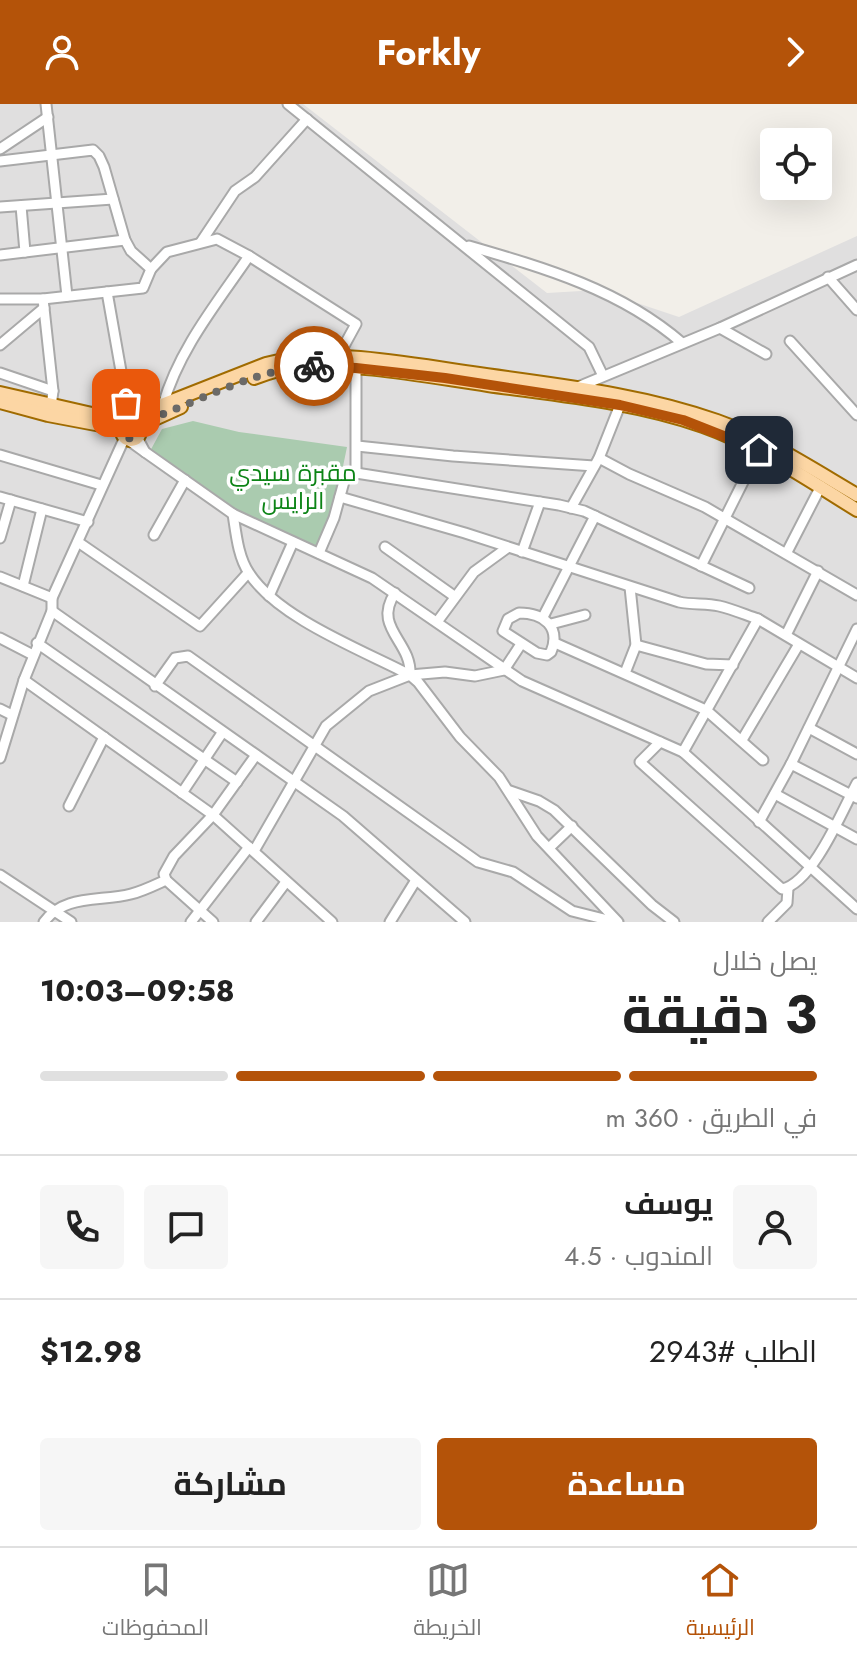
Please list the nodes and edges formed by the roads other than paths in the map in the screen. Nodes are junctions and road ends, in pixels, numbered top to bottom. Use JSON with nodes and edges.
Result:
{"nodes":[{"id":1,"x":46,"y":104,"type":"edge"},
{"id":2,"x":288,"y":104,"type":"edge"},
{"id":3,"x":48,"y":117,"type":"junction"},
{"id":4,"x":307,"y":119,"type":"junction"},
{"id":5,"x":0,"y":134,"type":"edge"},
{"id":6,"x":9,"y":142,"type":"junction"},
{"id":7,"x":0,"y":149,"type":"edge"},
{"id":8,"x":51,"y":155,"type":"junction"},
{"id":9,"x":0,"y":161,"type":"edge"},
{"id":10,"x":113,"y":199,"type":"junction"},
{"id":11,"x":56,"y":203,"type":"junction"},
{"id":12,"x":21,"y":206,"type":"junction"},
{"id":13,"x":0,"y":207,"type":"edge"},
{"id":14,"x":125,"y":240,"type":"junction"},
{"id":15,"x":201,"y":242,"type":"junction"},
{"id":16,"x":465,"y":245,"type":"junction"},
{"id":17,"x":62,"y":248,"type":"junction"},
{"id":18,"x":25,"y":252,"type":"junction"},
{"id":19,"x":0,"y":255,"type":"edge"},
{"id":20,"x":249,"y":256,"type":"junction"},
{"id":21,"x":857,"y":265,"type":"edge"},
{"id":22,"x":151,"y":269,"type":"junction"},
{"id":23,"x":828,"y":277,"type":"junction"},
{"id":24,"x":107,"y":292,"type":"junction"},
{"id":25,"x":67,"y":296,"type":"junction"},
{"id":26,"x":0,"y":299,"type":"edge"},
{"id":27,"x":43,"y":303,"type":"junction"},
{"id":28,"x":857,"y":310,"type":"edge"},
{"id":29,"x":720,"y":328,"type":"junction"},
{"id":30,"x":790,"y":341,"type":"dead end"},
{"id":31,"x":682,"y":343,"type":"junction"},
{"id":32,"x":0,"y":345,"type":"edge"},
{"id":33,"x":766,"y":354,"type":"dead end"},
{"id":34,"x":338,"y":357,"type":"junction"},
{"id":35,"x":356,"y":368,"type":"junction"},
{"id":36,"x":0,"y":373,"type":"edge"},
{"id":37,"x":603,"y":376,"type":"junction"},
{"id":38,"x":576,"y":388,"type":"junction"},
{"id":39,"x":53,"y":391,"type":"junction"},
{"id":40,"x":0,"y":393,"type":"edge"},
{"id":41,"x":0,"y":402,"type":"edge"},
{"id":42,"x":163,"y":405,"type":"junction"},
{"id":43,"x":620,"y":405,"type":"junction"},
{"id":44,"x":51,"y":407,"type":"junction"},
{"id":45,"x":857,"y":415,"type":"edge"},
{"id":46,"x":130,"y":430,"type":"junction"},
{"id":47,"x":357,"y":446,"type":"junction"},
{"id":48,"x":759,"y":450,"type":"junction"},
{"id":49,"x":0,"y":455,"type":"edge"},
{"id":50,"x":597,"y":462,"type":"junction"},
{"id":51,"x":356,"y":473,"type":"junction"},
{"id":52,"x":185,"y":480,"type":"junction"},
{"id":53,"x":101,"y":485,"type":"junction"},
{"id":54,"x":821,"y":486,"type":"junction"},
{"id":55,"x":857,"y":495,"type":"edge"},
{"id":56,"x":0,"y":497,"type":"edge"},
{"id":57,"x":340,"y":497,"type":"junction"},
{"id":58,"x":11,"y":500,"type":"junction"},
{"id":59,"x":540,"y":502,"type":"junction"},
{"id":60,"x":571,"y":508,"type":"junction"},
{"id":61,"x":42,"y":509,"type":"junction"},
{"id":62,"x":857,"y":510,"type":"edge"},
{"id":63,"x":233,"y":514,"type":"junction"},
{"id":64,"x":595,"y":516,"type":"junction"},
{"id":65,"x":726,"y":519,"type":"junction"},
{"id":66,"x":88,"y":522,"type":"junction"},
{"id":67,"x":1,"y":534,"type":"edge"},
{"id":68,"x":154,"y":535,"type":"dead end"},
{"id":69,"x":78,"y":542,"type":"junction"},
{"id":70,"x":293,"y":542,"type":"junction"},
{"id":71,"x":385,"y":547,"type":"dead end"},
{"id":72,"x":507,"y":548,"type":"junction"},
{"id":73,"x":522,"y":552,"type":"junction"},
{"id":74,"x":787,"y":552,"type":"junction"},
{"id":75,"x":319,"y":553,"type":"junction"},
{"id":76,"x":569,"y":566,"type":"junction"},
{"id":77,"x":701,"y":566,"type":"junction"},
{"id":78,"x":818,"y":571,"type":"junction"},
{"id":79,"x":248,"y":573,"type":"junction"},
{"id":80,"x":0,"y":577,"type":"edge"},
{"id":81,"x":23,"y":586,"type":"junction"},
{"id":82,"x":630,"y":587,"type":"junction"},
{"id":83,"x":749,"y":588,"type":"dead end"},
{"id":84,"x":395,"y":593,"type":"junction"},
{"id":85,"x":857,"y":595,"type":"edge"},
{"id":86,"x":269,"y":596,"type":"junction"},
{"id":87,"x":454,"y":596,"type":"junction"},
{"id":88,"x":52,"y":598,"type":"junction"},
{"id":89,"x":52,"y":611,"type":"junction"},
{"id":90,"x":585,"y":615,"type":"dead end"},
{"id":91,"x":758,"y":619,"type":"junction"},
{"id":92,"x":547,"y":620,"type":"junction"},
{"id":93,"x":437,"y":622,"type":"junction"},
{"id":94,"x":857,"y":629,"type":"edge"},
{"id":95,"x":786,"y":635,"type":"junction"},
{"id":96,"x":0,"y":638,"type":"edge"},
{"id":97,"x":37,"y":643,"type":"junction"},
{"id":98,"x":555,"y":643,"type":"junction"},
{"id":99,"x":521,"y":644,"type":"junction"},
{"id":100,"x":799,"y":644,"type":"junction"},
{"id":101,"x":636,"y":645,"type":"junction"},
{"id":102,"x":33,"y":655,"type":"junction"},
{"id":103,"x":733,"y":665,"type":"junction"},
{"id":104,"x":838,"y":668,"type":"junction"},
{"id":105,"x":504,"y":670,"type":"junction"},
{"id":106,"x":625,"y":673,"type":"junction"},
{"id":107,"x":410,"y":675,"type":"junction"},
{"id":108,"x":857,"y":678,"type":"edge"},
{"id":109,"x":24,"y":680,"type":"junction"},
{"id":110,"x":155,"y":686,"type":"junction"},
{"id":111,"x":0,"y":709,"type":"edge"},
{"id":112,"x":706,"y":710,"type":"junction"},
{"id":113,"x":12,"y":715,"type":"junction"},
{"id":114,"x":809,"y":728,"type":"junction"},
{"id":115,"x":222,"y":733,"type":"junction"},
{"id":116,"x":104,"y":737,"type":"junction"},
{"id":117,"x":742,"y":740,"type":"junction"},
{"id":118,"x":660,"y":742,"type":"junction"},
{"id":119,"x":314,"y":747,"type":"junction"},
{"id":120,"x":683,"y":752,"type":"junction"},
{"id":121,"x":857,"y":754,"type":"edge"},
{"id":122,"x":256,"y":755,"type":"junction"},
{"id":123,"x":0,"y":758,"type":"edge"},
{"id":124,"x":206,"y":760,"type":"junction"},
{"id":125,"x":763,"y":760,"type":"dead end"},
{"id":126,"x":791,"y":764,"type":"junction"},
{"id":127,"x":294,"y":781,"type":"junction"},
{"id":128,"x":237,"y":782,"type":"junction"},
{"id":129,"x":857,"y":783,"type":"edge"},
{"id":130,"x":510,"y":791,"type":"junction"},
{"id":131,"x":182,"y":793,"type":"junction"},
{"id":132,"x":775,"y":794,"type":"junction"},
{"id":133,"x":854,"y":796,"type":"edge"},
{"id":134,"x":69,"y":806,"type":"dead end"},
{"id":135,"x":213,"y":815,"type":"junction"},
{"id":136,"x":759,"y":822,"type":"junction"},
{"id":137,"x":572,"y":826,"type":"junction"},
{"id":138,"x":835,"y":826,"type":"junction"},
{"id":139,"x":857,"y":839,"type":"edge"},
{"id":140,"x":549,"y":848,"type":"junction"},
{"id":141,"x":252,"y":849,"type":"junction"},
{"id":142,"x":810,"y":868,"type":"junction"},
{"id":143,"x":0,"y":875,"type":"edge"},
{"id":144,"x":166,"y":880,"type":"junction"},
{"id":145,"x":416,"y":880,"type":"junction"},
{"id":146,"x":286,"y":882,"type":"junction"},
{"id":147,"x":788,"y":888,"type":"junction"},
{"id":148,"x":856,"y":906,"type":"edge"},
{"id":149,"x":53,"y":909,"type":"junction"},
{"id":150,"x":199,"y":909,"type":"junction"},
{"id":151,"x":585,"y":918,"type":"edge"},
{"id":152,"x":328,"y":921,"type":"edge"},
{"id":153,"x":44,"y":922,"type":"edge"},
{"id":154,"x":71,"y":922,"type":"edge"},
{"id":155,"x":191,"y":922,"type":"edge"},
{"id":156,"x":213,"y":922,"type":"edge"},
{"id":157,"x":256,"y":922,"type":"edge"},
{"id":158,"x":390,"y":922,"type":"edge"},
{"id":159,"x":465,"y":922,"type":"edge"},
{"id":160,"x":618,"y":922,"type":"edge"},
{"id":161,"x":674,"y":922,"type":"edge"},
{"id":162,"x":768,"y":922,"type":"edge"}],
"edges":[{"from":1,"to":3,"type":"street"},
{"from":2,"to":4,"type":"street"},
{"from":3,"to":6,"type":"street"},
{"from":3,"to":8,"type":"street"},
{"from":4,"to":15,"type":"street"},
{"from":4,"to":16,"type":"street"},
{"from":5,"to":6,"type":"street"},
{"from":6,"to":7,"type":"street"},
{"from":8,"to":9,"type":"street"},
{"from":8,"to":10,"type":"street"},
{"from":8,"to":11,"type":"street"},
{"from":10,"to":11,"type":"street"},
{"from":10,"to":14,"type":"street"},
{"from":11,"to":12,"type":"street"},
{"from":11,"to":17,"type":"street"},
{"from":12,"to":13,"type":"street"},
{"from":12,"to":18,"type":"street"},
{"from":14,"to":17,"type":"street"},
{"from":14,"to":22,"type":"street"},
{"from":15,"to":20,"type":"street"},
{"from":15,"to":22,"type":"street"},
{"from":16,"to":31,"type":"street"},
{"from":16,"to":37,"type":"street"},
{"from":17,"to":18,"type":"street"},
{"from":17,"to":25,"type":"street"},
{"from":18,"to":19,"type":"street"},
{"from":20,"to":34,"type":"street"},
{"from":20,"to":42,"type":"street"},
{"from":21,"to":23,"type":"street"},
{"from":22,"to":24,"type":"street"},
{"from":23,"to":28,"type":"street"},
{"from":23,"to":29,"type":"street"},
{"from":24,"to":25,"type":"street"},
{"from":24,"to":46,"type":"street"},
{"from":25,"to":27,"type":"street"},
{"from":26,"to":27,"type":"street"},
{"from":27,"to":32,"type":"street"},
{"from":27,"to":39,"type":"street"},
{"from":29,"to":31,"type":"street"},
{"from":29,"to":33,"type":"street"},
{"from":30,"to":45,"type":"street"},
{"from":31,"to":37,"type":"street"},
{"from":34,"to":38,"type":"main road"},
{"from":34,"to":42,"type":"main road"},
{"from":35,"to":43,"type":"main road"},
{"from":35,"to":46,"type":"main road"},
{"from":35,"to":47,"type":"street"},
{"from":36,"to":39,"type":"street"},
{"from":37,"to":38,"type":"street"},
{"from":38,"to":55,"type":"main road"},
{"from":39,"to":44,"type":"street"},
{"from":40,"to":44,"type":"main road"},
{"from":41,"to":46,"type":"main road"},
{"from":42,"to":46,"type":"main road"},
{"from":43,"to":48,"type":"main road"},
{"from":43,"to":50,"type":"street"},
{"from":44,"to":46,"type":"main road"},
{"from":46,"to":52,"type":"street"},
{"from":46,"to":53,"type":"street"},
{"from":47,"to":50,"type":"street"},
{"from":47,"to":51,"type":"street"},
{"from":48,"to":54,"type":"main road"},
{"from":48,"to":65,"type":"street"},
{"from":49,"to":53,"type":"street"},
{"from":50,"to":60,"type":"street"},
{"from":50,"to":65,"type":"street"},
{"from":51,"to":57,"type":"street"},
{"from":51,"to":59,"type":"street"},
{"from":52,"to":63,"type":"street"},
{"from":52,"to":68,"type":"street"},
{"from":53,"to":66,"type":"street"},
{"from":54,"to":62,"type":"main road"},
{"from":54,"to":74,"type":"street"},
{"from":56,"to":58,"type":"street"},
{"from":57,"to":72,"type":"street"},
{"from":57,"to":75,"type":"street"},
{"from":58,"to":61,"type":"street"},
{"from":58,"to":67,"type":"street"},
{"from":59,"to":60,"type":"street"},
{"from":59,"to":73,"type":"street"},
{"from":60,"to":64,"type":"street"},
{"from":61,"to":66,"type":"street"},
{"from":61,"to":81,"type":"street"},
{"from":63,"to":70,"type":"street"},
{"from":63,"to":79,"type":"street"},
{"from":64,"to":76,"type":"street"},
{"from":64,"to":77,"type":"street"},
{"from":65,"to":74,"type":"street"},
{"from":65,"to":77,"type":"street"},
{"from":66,"to":69,"type":"street"},
{"from":69,"to":79,"type":"street"},
{"from":69,"to":88,"type":"street"},
{"from":70,"to":75,"type":"street"},
{"from":70,"to":86,"type":"street"},
{"from":71,"to":87,"type":"street"},
{"from":72,"to":73,"type":"street"},
{"from":72,"to":87,"type":"street"},
{"from":73,"to":76,"type":"street"},
{"from":74,"to":78,"type":"street"},
{"from":75,"to":84,"type":"street"},
{"from":76,"to":82,"type":"street"},
{"from":76,"to":92,"type":"street"},
{"from":77,"to":83,"type":"street"},
{"from":78,"to":85,"type":"street"},
{"from":78,"to":95,"type":"street"},
{"from":79,"to":86,"type":"street"},
{"from":80,"to":81,"type":"street"},
{"from":81,"to":88,"type":"street"},
{"from":82,"to":91,"type":"street"},
{"from":82,"to":101,"type":"street"},
{"from":84,"to":93,"type":"street"},
{"from":84,"to":107,"type":"street"},
{"from":86,"to":107,"type":"street"},
{"from":87,"to":93,"type":"street"},
{"from":88,"to":89,"type":"street"},
{"from":89,"to":97,"type":"street"},
{"from":89,"to":110,"type":"street"},
{"from":90,"to":92,"type":"street"},
{"from":91,"to":95,"type":"street"},
{"from":91,"to":103,"type":"street"},
{"from":92,"to":98,"type":"street"},
{"from":92,"to":99,"type":"street"},
{"from":93,"to":105,"type":"street"},
{"from":94,"to":104,"type":"street"},
{"from":95,"to":100,"type":"street"},
{"from":96,"to":102,"type":"street"},
{"from":97,"to":102,"type":"street"},
{"from":97,"to":124,"type":"street"},
{"from":98,"to":99,"type":"street"},
{"from":98,"to":106,"type":"street"},
{"from":99,"to":105,"type":"street"},
{"from":100,"to":104,"type":"street"},
{"from":100,"to":117,"type":"street"},
{"from":101,"to":103,"type":"street"},
{"from":101,"to":106,"type":"street"},
{"from":102,"to":109,"type":"street"},
{"from":103,"to":112,"type":"street"},
{"from":104,"to":108,"type":"street"},
{"from":104,"to":114,"type":"street"},
{"from":105,"to":107,"type":"street"},
{"from":105,"to":118,"type":"street"},
{"from":106,"to":112,"type":"street"},
{"from":107,"to":119,"type":"street"},
{"from":107,"to":130,"type":"street"},
{"from":109,"to":113,"type":"street"},
{"from":109,"to":116,"type":"street"},
{"from":110,"to":115,"type":"street"},
{"from":110,"to":119,"type":"street"},
{"from":111,"to":113,"type":"street"},
{"from":112,"to":117,"type":"street"},
{"from":112,"to":120,"type":"street"},
{"from":113,"to":123,"type":"street"},
{"from":114,"to":121,"type":"street"},
{"from":114,"to":126,"type":"street"},
{"from":115,"to":122,"type":"street"},
{"from":115,"to":124,"type":"street"},
{"from":116,"to":131,"type":"street"},
{"from":116,"to":134,"type":"street"},
{"from":117,"to":125,"type":"street"},
{"from":118,"to":120,"type":"street"},
{"from":118,"to":147,"type":"street"},
{"from":119,"to":127,"type":"street"},
{"from":119,"to":151,"type":"street"},
{"from":120,"to":136,"type":"street"},
{"from":122,"to":127,"type":"street"},
{"from":122,"to":128,"type":"street"},
{"from":124,"to":128,"type":"street"},
{"from":124,"to":131,"type":"street"},
{"from":126,"to":132,"type":"street"},
{"from":126,"to":133,"type":"street"},
{"from":127,"to":141,"type":"street"},
{"from":127,"to":145,"type":"street"},
{"from":128,"to":135,"type":"street"},
{"from":129,"to":133,"type":"street"},
{"from":130,"to":137,"type":"street"},
{"from":130,"to":140,"type":"street"},
{"from":131,"to":135,"type":"street"},
{"from":132,"to":136,"type":"street"},
{"from":132,"to":138,"type":"street"},
{"from":133,"to":138,"type":"street"},
{"from":135,"to":141,"type":"street"},
{"from":135,"to":144,"type":"street"},
{"from":136,"to":142,"type":"street"},
{"from":137,"to":140,"type":"street"},
{"from":137,"to":161,"type":"street"},
{"from":138,"to":139,"type":"street"},
{"from":138,"to":142,"type":"street"},
{"from":140,"to":160,"type":"street"},
{"from":141,"to":146,"type":"street"},
{"from":141,"to":150,"type":"street"},
{"from":142,"to":147,"type":"street"},
{"from":142,"to":148,"type":"street"},
{"from":143,"to":149,"type":"street"},
{"from":144,"to":149,"type":"street"},
{"from":144,"to":150,"type":"street"},
{"from":145,"to":158,"type":"street"},
{"from":145,"to":159,"type":"street"},
{"from":146,"to":152,"type":"street"},
{"from":146,"to":157,"type":"street"},
{"from":147,"to":162,"type":"street"},
{"from":149,"to":153,"type":"street"},
{"from":149,"to":154,"type":"street"},
{"from":150,"to":155,"type":"street"},
{"from":150,"to":156,"type":"street"},
{"from":151,"to":160,"type":"street"}]}
